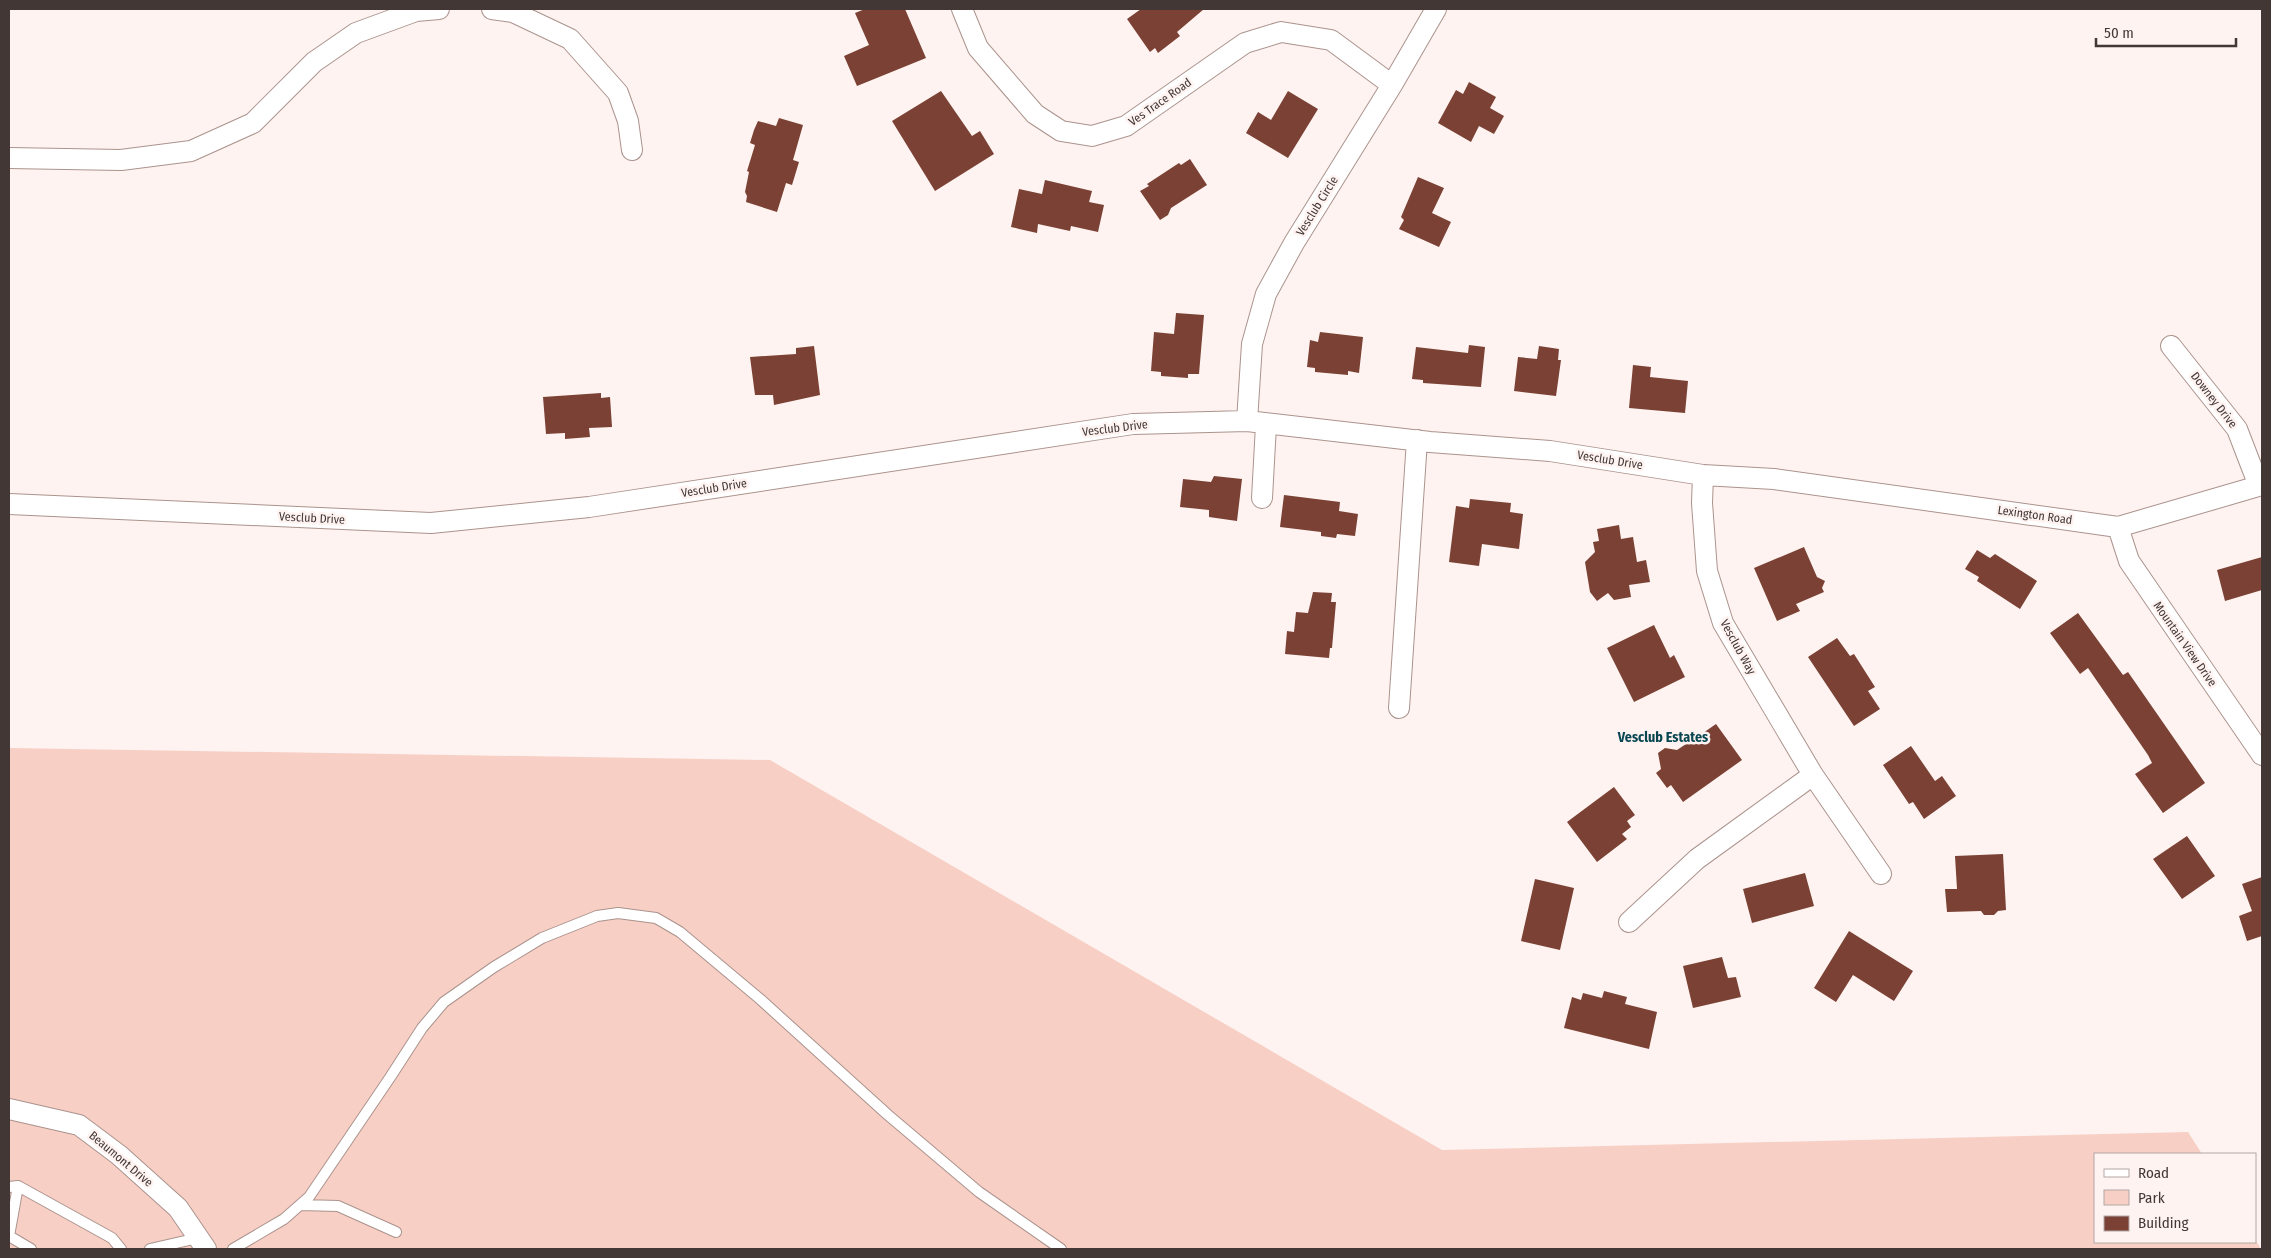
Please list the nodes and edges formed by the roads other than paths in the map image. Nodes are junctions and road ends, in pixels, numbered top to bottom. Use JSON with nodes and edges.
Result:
{"nodes":[{"id":1,"x":439,"y":9,"type":"edge"},
{"id":2,"x":492,"y":9,"type":"edge"},
{"id":3,"x":962,"y":9,"type":"edge"},
{"id":4,"x":1436,"y":9,"type":"edge"},
{"id":5,"x":1392,"y":85,"type":"junction"},
{"id":6,"x":632,"y":150,"type":"dead end"},
{"id":7,"x":9,"y":158,"type":"edge"},
{"id":8,"x":2172,"y":346,"type":"dead end"},
{"id":9,"x":1256,"y":423,"type":"junction"},
{"id":10,"x":1417,"y":440,"type":"junction"},
{"id":11,"x":1703,"y":475,"type":"junction"},
{"id":12,"x":1802,"y":483,"type":"joint"},
{"id":13,"x":2261,"y":485,"type":"edge"},
{"id":14,"x":1262,"y":498,"type":"dead end"},
{"id":15,"x":9,"y":504,"type":"edge"},
{"id":16,"x":2118,"y":527,"type":"junction"},
{"id":17,"x":1399,"y":708,"type":"dead end"},
{"id":18,"x":2262,"y":755,"type":"edge"},
{"id":19,"x":1813,"y":775,"type":"junction"},
{"id":20,"x":1881,"y":874,"type":"dead end"},
{"id":21,"x":1629,"y":922,"type":"dead end"},
{"id":22,"x":9,"y":1109,"type":"edge"},
{"id":23,"x":13,"y":1186,"type":"edge"},
{"id":24,"x":301,"y":1205,"type":"junction"},
{"id":25,"x":396,"y":1232,"type":"dead end"},
{"id":26,"x":9,"y":1237,"type":"edge"},
{"id":27,"x":202,"y":1243,"type":"edge"},
{"id":28,"x":31,"y":1249,"type":"edge"},
{"id":29,"x":121,"y":1249,"type":"edge"},
{"id":30,"x":150,"y":1249,"type":"edge"},
{"id":31,"x":233,"y":1249,"type":"edge"},
{"id":32,"x":1061,"y":1249,"type":"edge"}],
"edges":[{"from":1,"to":7,"type":"street"},
{"from":2,"to":6,"type":"street"},
{"from":3,"to":5,"type":"street","name":"Ves Trace Road"},
{"from":4,"to":5,"type":"street","name":"Vesclub Circle"},
{"from":5,"to":9,"type":"street","name":"Vesclub Circle"},
{"from":8,"to":13,"type":"street","name":"Downey Drive"},
{"from":9,"to":10,"type":"street","name":"Vesclub Drive"},
{"from":9,"to":14,"type":"street","name":"Vesclub Circle"},
{"from":9,"to":15,"type":"street","name":"Vesclub Drive"},
{"from":10,"to":11,"type":"street","name":"Vesclub Drive"},
{"from":10,"to":17,"type":"street"},
{"from":11,"to":12,"type":"street","name":"Vesclub Drive"},
{"from":11,"to":19,"type":"street","name":"Vesclub Way"},
{"from":12,"to":16,"type":"street","name":"Lexington Road"},
{"from":13,"to":16,"type":"street","name":"Lexington Road"},
{"from":16,"to":18,"type":"street","name":"Mountain View Drive"},
{"from":19,"to":20,"type":"street","name":"Vesclub Way"},
{"from":19,"to":21,"type":"street"},
{"from":22,"to":27,"type":"street","name":"Beaumont Drive"},
{"from":23,"to":26,"type":"lane"},
{"from":23,"to":29,"type":"lane"},
{"from":24,"to":25,"type":"lane"},
{"from":24,"to":31,"type":"lane"},
{"from":24,"to":32,"type":"lane"},
{"from":26,"to":28,"type":"lane"},
{"from":27,"to":30,"type":"lane"}]}
